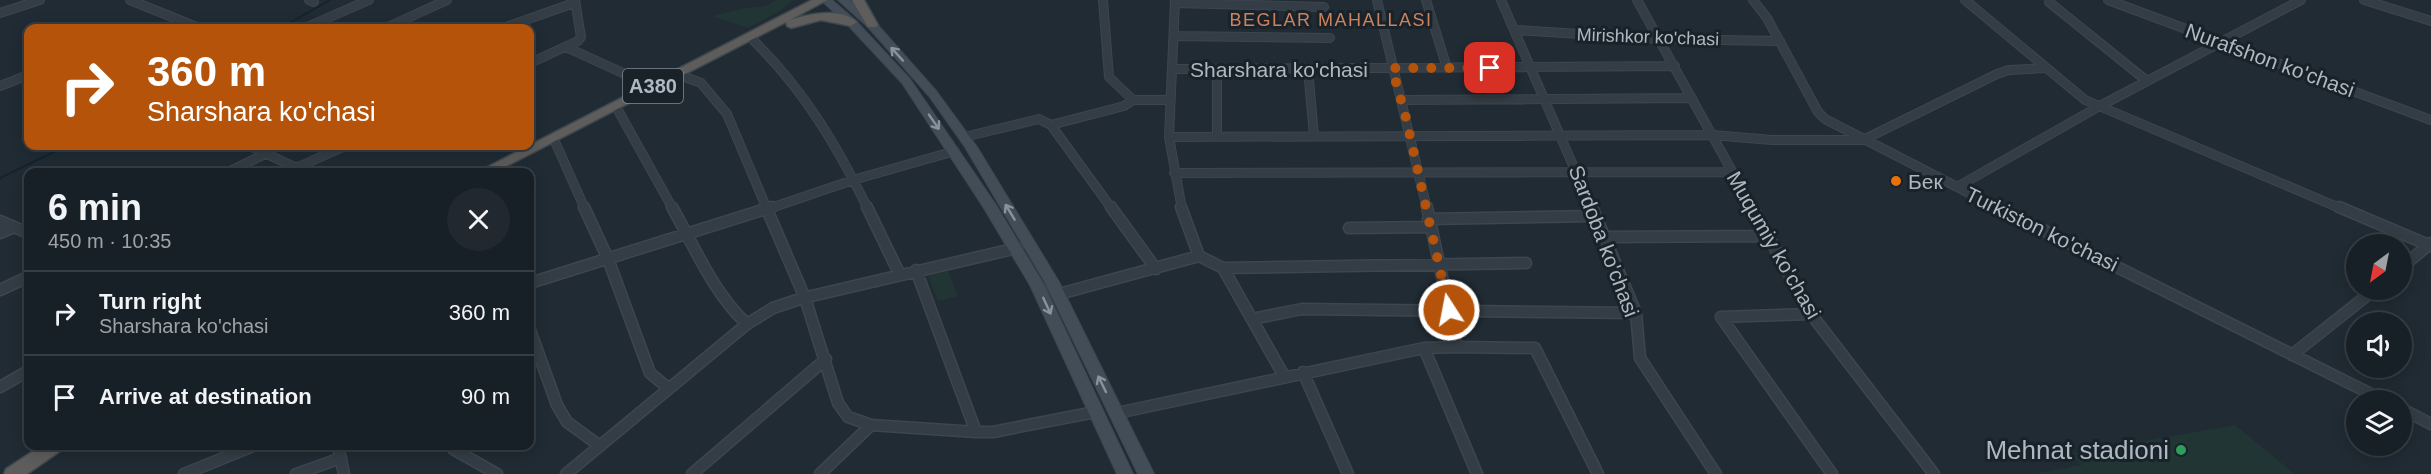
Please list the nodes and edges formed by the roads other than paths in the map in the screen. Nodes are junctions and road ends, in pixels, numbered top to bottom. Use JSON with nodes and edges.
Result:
{"nodes":[{"id":1,"x":39,"y":0,"type":"edge"},
{"id":2,"x":130,"y":0,"type":"edge"},
{"id":3,"x":369,"y":0,"type":"edge"},
{"id":4,"x":447,"y":0,"type":"edge"},
{"id":5,"x":801,"y":0,"type":"edge"},
{"id":6,"x":843,"y":0,"type":"edge"},
{"id":7,"x":858,"y":0,"type":"edge"},
{"id":8,"x":1103,"y":0,"type":"edge"},
{"id":9,"x":1377,"y":0,"type":"edge"},
{"id":10,"x":1426,"y":0,"type":"edge"},
{"id":11,"x":1501,"y":0,"type":"edge"},
{"id":12,"x":1637,"y":0,"type":"edge"},
{"id":13,"x":1753,"y":0,"type":"edge"},
{"id":14,"x":1965,"y":0,"type":"edge"},
{"id":15,"x":2108,"y":0,"type":"edge"},
{"id":16,"x":2301,"y":0,"type":"edge"},
{"id":17,"x":2364,"y":0,"type":"edge"},
{"id":18,"x":827,"y":1,"type":"edge"},
{"id":19,"x":574,"y":2,"type":"edge"},
{"id":20,"x":1175,"y":2,"type":"edge"},
{"id":21,"x":2049,"y":2,"type":"dead end"},
{"id":22,"x":1324,"y":7,"type":"dead end"},
{"id":23,"x":0,"y":13,"type":"edge"},
{"id":24,"x":851,"y":21,"type":"junction"},
{"id":25,"x":2431,"y":21,"type":"edge"},
{"id":26,"x":189,"y":24,"type":"edge"},
{"id":27,"x":314,"y":24,"type":"edge"},
{"id":28,"x":395,"y":24,"type":"edge"},
{"id":29,"x":514,"y":24,"type":"edge"},
{"id":30,"x":776,"y":26,"type":"junction"},
{"id":31,"x":872,"y":26,"type":"junction"},
{"id":32,"x":1516,"y":30,"type":"junction"},
{"id":33,"x":1174,"y":36,"type":"junction"},
{"id":34,"x":1330,"y":38,"type":"dead end"},
{"id":35,"x":1660,"y":39,"type":"junction"},
{"id":36,"x":754,"y":41,"type":"junction"},
{"id":37,"x":1780,"y":41,"type":"junction"},
{"id":38,"x":2220,"y":42,"type":"junction"},
{"id":39,"x":566,"y":47,"type":"junction"},
{"id":40,"x":534,"y":61,"type":"edge"},
{"id":41,"x":1675,"y":66,"type":"junction"},
{"id":42,"x":1533,"y":67,"type":"junction"},
{"id":43,"x":1392,"y":68,"type":"junction"},
{"id":44,"x":1447,"y":68,"type":"junction"},
{"id":45,"x":2046,"y":68,"type":"junction"},
{"id":46,"x":1172,"y":69,"type":"junction"},
{"id":47,"x":1217,"y":69,"type":"junction"},
{"id":48,"x":1308,"y":69,"type":"junction"},
{"id":49,"x":24,"y":77,"type":"edge"},
{"id":50,"x":686,"y":77,"type":"junction"},
{"id":51,"x":2147,"y":81,"type":"junction"},
{"id":52,"x":659,"y":83,"type":"junction"},
{"id":53,"x":0,"y":86,"type":"edge"},
{"id":54,"x":1692,"y":99,"type":"junction"},
{"id":55,"x":1133,"y":100,"type":"junction"},
{"id":56,"x":1170,"y":100,"type":"junction"},
{"id":57,"x":1402,"y":100,"type":"junction"},
{"id":58,"x":1547,"y":100,"type":"junction"},
{"id":59,"x":2098,"y":106,"type":"junction"},
{"id":60,"x":619,"y":112,"type":"junction"},
{"id":61,"x":2431,"y":120,"type":"edge"},
{"id":62,"x":1051,"y":125,"type":"junction"},
{"id":63,"x":1314,"y":135,"type":"junction"},
{"id":64,"x":1562,"y":135,"type":"junction"},
{"id":65,"x":1712,"y":135,"type":"junction"},
{"id":66,"x":1217,"y":136,"type":"junction"},
{"id":67,"x":1410,"y":136,"type":"junction"},
{"id":68,"x":964,"y":137,"type":"junction"},
{"id":69,"x":1169,"y":137,"type":"junction"},
{"id":70,"x":1863,"y":140,"type":"junction"},
{"id":71,"x":556,"y":144,"type":"junction"},
{"id":72,"x":534,"y":147,"type":"edge"},
{"id":73,"x":260,"y":150,"type":"edge"},
{"id":74,"x":336,"y":150,"type":"edge"},
{"id":75,"x":528,"y":150,"type":"edge"},
{"id":76,"x":955,"y":151,"type":"junction"},
{"id":77,"x":265,"y":154,"type":"junction"},
{"id":78,"x":236,"y":168,"type":"edge"},
{"id":79,"x":296,"y":168,"type":"joint"},
{"id":80,"x":493,"y":168,"type":"edge"},
{"id":81,"x":508,"y":168,"type":"edge"},
{"id":82,"x":1732,"y":172,"type":"junction"},
{"id":83,"x":1174,"y":173,"type":"junction"},
{"id":84,"x":1418,"y":174,"type":"junction"},
{"id":85,"x":1579,"y":174,"type":"junction"},
{"id":86,"x":853,"y":180,"type":"junction"},
{"id":87,"x":1957,"y":187,"type":"junction"},
{"id":88,"x":768,"y":207,"type":"junction"},
{"id":89,"x":1594,"y":216,"type":"junction"},
{"id":90,"x":0,"y":221,"type":"edge"},
{"id":91,"x":1430,"y":223,"type":"junction"},
{"id":92,"x":14,"y":227,"type":"junction"},
{"id":93,"x":1349,"y":228,"type":"dead end"},
{"id":94,"x":24,"y":231,"type":"edge"},
{"id":95,"x":0,"y":234,"type":"edge"},
{"id":96,"x":689,"y":235,"type":"junction"},
{"id":97,"x":1769,"y":236,"type":"junction"},
{"id":98,"x":1603,"y":237,"type":"junction"},
{"id":99,"x":2430,"y":245,"type":"edge"},
{"id":100,"x":1017,"y":248,"type":"junction"},
{"id":101,"x":1199,"y":256,"type":"junction"},
{"id":102,"x":608,"y":259,"type":"junction"},
{"id":103,"x":2412,"y":259,"type":"edge"},
{"id":104,"x":1440,"y":263,"type":"junction"},
{"id":105,"x":1526,"y":263,"type":"dead end"},
{"id":106,"x":1223,"y":268,"type":"junction"},
{"id":107,"x":1156,"y":269,"type":"junction"},
{"id":108,"x":916,"y":270,"type":"junction"},
{"id":109,"x":1037,"y":271,"type":"junction"},
{"id":110,"x":900,"y":275,"type":"junction"},
{"id":111,"x":24,"y":279,"type":"edge"},
{"id":112,"x":534,"y":282,"type":"edge"},
{"id":113,"x":0,"y":290,"type":"edge"},
{"id":114,"x":1059,"y":294,"type":"junction"},
{"id":115,"x":806,"y":298,"type":"junction"},
{"id":116,"x":2361,"y":300,"type":"edge"},
{"id":117,"x":1449,"y":310,"type":"junction"},
{"id":118,"x":1636,"y":313,"type":"junction"},
{"id":119,"x":1811,"y":314,"type":"junction"},
{"id":120,"x":1252,"y":319,"type":"junction"},
{"id":121,"x":747,"y":324,"type":"junction"},
{"id":122,"x":534,"y":341,"type":"edge"},
{"id":123,"x":1457,"y":347,"type":"junction"},
{"id":124,"x":1424,"y":348,"type":"junction"},
{"id":125,"x":2292,"y":355,"type":"junction"},
{"id":126,"x":826,"y":359,"type":"junction"},
{"id":127,"x":1303,"y":372,"type":"junction"},
{"id":128,"x":24,"y":373,"type":"edge"},
{"id":129,"x":1284,"y":376,"type":"junction"},
{"id":130,"x":0,"y":387,"type":"edge"},
{"id":131,"x":668,"y":388,"type":"junction"},
{"id":132,"x":2363,"y":390,"type":"edge"},
{"id":133,"x":1095,"y":412,"type":"junction"},
{"id":134,"x":1117,"y":413,"type":"junction"},
{"id":135,"x":2412,"y":415,"type":"edge"},
{"id":136,"x":2431,"y":424,"type":"edge"},
{"id":137,"x":870,"y":425,"type":"junction"},
{"id":138,"x":976,"y":432,"type":"junction"},
{"id":139,"x":600,"y":446,"type":"junction"},
{"id":140,"x":32,"y":450,"type":"edge"},
{"id":141,"x":48,"y":450,"type":"edge"},
{"id":142,"x":243,"y":450,"type":"edge"},
{"id":143,"x":339,"y":450,"type":"edge"},
{"id":144,"x":455,"y":450,"type":"edge"},
{"id":145,"x":341,"y":458,"type":"junction"},
{"id":146,"x":0,"y":472,"type":"edge"},
{"id":147,"x":13,"y":474,"type":"edge"},
{"id":148,"x":184,"y":474,"type":"edge"},
{"id":149,"x":296,"y":474,"type":"edge"},
{"id":150,"x":344,"y":474,"type":"edge"},
{"id":151,"x":497,"y":474,"type":"edge"},
{"id":152,"x":566,"y":474,"type":"edge"},
{"id":153,"x":692,"y":474,"type":"edge"},
{"id":154,"x":820,"y":474,"type":"edge"},
{"id":155,"x":1125,"y":474,"type":"edge"},
{"id":156,"x":1146,"y":474,"type":"edge"},
{"id":157,"x":1348,"y":474,"type":"edge"},
{"id":158,"x":1477,"y":474,"type":"edge"},
{"id":159,"x":1598,"y":474,"type":"edge"},
{"id":160,"x":1716,"y":474,"type":"edge"},
{"id":161,"x":1832,"y":474,"type":"edge"},
{"id":162,"x":1934,"y":474,"type":"edge"}],
"edges":[{"from":1,"to":23,"type":"street"},
{"from":2,"to":26,"type":"street"},
{"from":3,"to":27,"type":"street"},
{"from":4,"to":28,"type":"street"},
{"from":5,"to":30,"type":"highway"},
{"from":6,"to":31,"type":"main road"},
{"from":7,"to":31,"type":"highway"},
{"from":8,"to":55,"type":"street"},
{"from":9,"to":43,"type":"street"},
{"from":10,"to":44,"type":"street"},
{"from":11,"to":32,"type":"street","name":"Sardoba ko'chasi"},
{"from":12,"to":35,"type":"street","name":"Muqumiy ko'chasi"},
{"from":13,"to":37,"type":"street","name":"Turkiston ko'chasi"},
{"from":14,"to":45,"type":"street"},
{"from":15,"to":38,"type":"street","name":"Nurafshon ko'chasi"},
{"from":16,"to":38,"type":"street"},
{"from":17,"to":25,"type":"street"},
{"from":18,"to":24,"type":"main road"},
{"from":18,"to":30,"type":"highway","number":"A380"},
{"from":19,"to":29,"type":"street"},
{"from":19,"to":39,"type":"street"},
{"from":20,"to":22,"type":"street"},
{"from":20,"to":33,"type":"street"},
{"from":21,"to":51,"type":"street"},
{"from":24,"to":30,"type":"highway"},
{"from":24,"to":76,"type":"main road","one_way":true},
{"from":30,"to":36,"type":"highway","number":"A380"},
{"from":30,"to":52,"type":"highway","number":"A380"},
{"from":68,"to":31,"type":"main road","one_way":true},
{"from":32,"to":35,"type":"street","name":"Mirishkor ko'chasi"},
{"from":32,"to":42,"type":"street","name":"Sardoba ko'chasi"},
{"from":33,"to":34,"type":"street"},
{"from":33,"to":46,"type":"street"},
{"from":35,"to":37,"type":"street","name":"Mirishkor ko'chasi"},
{"from":35,"to":41,"type":"street","name":"Muqumiy ko'chasi"},
{"from":36,"to":50,"type":"highway","number":"A380"},
{"from":36,"to":86,"type":"street"},
{"from":37,"to":70,"type":"street","name":"Turkiston ko'chasi"},
{"from":38,"to":51,"type":"street"},
{"from":38,"to":61,"type":"street","name":"Nurafshon ko'chasi"},
{"from":39,"to":40,"type":"street"},
{"from":39,"to":52,"type":"street"},
{"from":41,"to":42,"type":"street","name":"Sharshara ko'chasi"},
{"from":41,"to":54,"type":"street","name":"Muqumiy ko'chasi"},
{"from":42,"to":44,"type":"street","name":"Sharshara ko'chasi"},
{"from":42,"to":58,"type":"street","name":"Sardoba ko'chasi"},
{"from":43,"to":44,"type":"street","name":"Sharshara ko'chasi"},
{"from":43,"to":48,"type":"street","name":"Sharshara ko'chasi"},
{"from":43,"to":57,"type":"street"},
{"from":45,"to":59,"type":"street"},
{"from":45,"to":70,"type":"street"},
{"from":46,"to":47,"type":"street","name":"Sharshara ko'chasi"},
{"from":46,"to":56,"type":"street"},
{"from":47,"to":48,"type":"street","name":"Sharshara ko'chasi"},
{"from":47,"to":66,"type":"street"},
{"from":48,"to":63,"type":"street"},
{"from":49,"to":53,"type":"street"},
{"from":50,"to":60,"type":"highway","number":"A380"},
{"from":50,"to":88,"type":"street"},
{"from":51,"to":59,"type":"street"},
{"from":52,"to":72,"type":"highway","number":"A380"},
{"from":54,"to":58,"type":"street"},
{"from":54,"to":65,"type":"street","name":"Muqumiy ko'chasi"},
{"from":55,"to":56,"type":"street"},
{"from":55,"to":62,"type":"street"},
{"from":56,"to":69,"type":"street"},
{"from":57,"to":58,"type":"street"},
{"from":57,"to":67,"type":"street"},
{"from":58,"to":64,"type":"street","name":"Sardoba ko'chasi"},
{"from":59,"to":87,"type":"street"},
{"from":59,"to":99,"type":"street"},
{"from":60,"to":71,"type":"highway","number":"A380"},
{"from":60,"to":96,"type":"street"},
{"from":62,"to":68,"type":"street"},
{"from":62,"to":107,"type":"street"},
{"from":63,"to":66,"type":"street"},
{"from":63,"to":67,"type":"street"},
{"from":64,"to":65,"type":"street"},
{"from":64,"to":67,"type":"street"},
{"from":64,"to":85,"type":"street","name":"Sardoba ko'chasi"},
{"from":65,"to":70,"type":"street"},
{"from":65,"to":82,"type":"street","name":"Muqumiy ko'chasi"},
{"from":66,"to":69,"type":"street"},
{"from":67,"to":84,"type":"street"},
{"from":109,"to":68,"type":"main road","one_way":true},
{"from":69,"to":83,"type":"street"},
{"from":70,"to":87,"type":"street","name":"Turkiston ko'chasi"},
{"from":71,"to":81,"type":"highway","number":"A380"},
{"from":71,"to":102,"type":"street"},
{"from":73,"to":77,"type":"street"},
{"from":74,"to":79,"type":"street"},
{"from":75,"to":80,"type":"highway","number":"A380"},
{"from":76,"to":86,"type":"street"},
{"from":76,"to":100,"type":"main road"},
{"from":77,"to":78,"type":"street"},
{"from":77,"to":79,"type":"street"},
{"from":82,"to":85,"type":"street"},
{"from":82,"to":97,"type":"street","name":"Muqumiy ko'chasi"},
{"from":83,"to":84,"type":"street"},
{"from":83,"to":101,"type":"street"},
{"from":84,"to":85,"type":"street"},
{"from":84,"to":91,"type":"street"},
{"from":85,"to":89,"type":"street","name":"Sardoba ko'chasi"},
{"from":86,"to":88,"type":"street"},
{"from":86,"to":110,"type":"street"},
{"from":87,"to":125,"type":"street","name":"Turkiston ko'chasi"},
{"from":88,"to":96,"type":"street"},
{"from":88,"to":115,"type":"street"},
{"from":89,"to":91,"type":"street"},
{"from":89,"to":98,"type":"street","name":"Sardoba ko'chasi"},
{"from":90,"to":92,"type":"street"},
{"from":91,"to":93,"type":"street"},
{"from":91,"to":104,"type":"street"},
{"from":92,"to":94,"type":"street"},
{"from":92,"to":95,"type":"street"},
{"from":96,"to":102,"type":"street"},
{"from":96,"to":121,"type":"street"},
{"from":97,"to":98,"type":"street"},
{"from":97,"to":119,"type":"street","name":"Muqumiy ko'chasi"},
{"from":98,"to":118,"type":"street","name":"Sardoba ko'chasi"},
{"from":99,"to":103,"type":"street"},
{"from":100,"to":108,"type":"street"},
{"from":100,"to":109,"type":"main road"},
{"from":101,"to":106,"type":"street"},
{"from":101,"to":107,"type":"street"},
{"from":102,"to":112,"type":"street"},
{"from":102,"to":131,"type":"street"},
{"from":104,"to":105,"type":"street"},
{"from":104,"to":106,"type":"street"},
{"from":104,"to":117,"type":"street"},
{"from":106,"to":120,"type":"street"},
{"from":107,"to":114,"type":"street"},
{"from":108,"to":110,"type":"street"},
{"from":108,"to":138,"type":"street"},
{"from":109,"to":114,"type":"main road"},
{"from":109,"to":133,"type":"main road","one_way":true},
{"from":110,"to":115,"type":"street"},
{"from":111,"to":113,"type":"street"},
{"from":134,"to":114,"type":"main road","one_way":true},
{"from":115,"to":121,"type":"street"},
{"from":115,"to":126,"type":"street"},
{"from":116,"to":125,"type":"street"},
{"from":117,"to":118,"type":"street"},
{"from":117,"to":120,"type":"street"},
{"from":117,"to":123,"type":"street"},
{"from":118,"to":160,"type":"street","name":"Sardoba ko'chasi"},
{"from":119,"to":161,"type":"street"},
{"from":119,"to":162,"type":"street","name":"Muqumiy ko'chasi"},
{"from":120,"to":129,"type":"street"},
{"from":121,"to":131,"type":"street"},
{"from":122,"to":139,"type":"street"},
{"from":123,"to":124,"type":"street"},
{"from":123,"to":159,"type":"street"},
{"from":124,"to":127,"type":"street"},
{"from":124,"to":158,"type":"street"},
{"from":125,"to":132,"type":"street","name":"Turkiston ko'chasi"},
{"from":126,"to":137,"type":"street"},
{"from":126,"to":153,"type":"street"},
{"from":127,"to":129,"type":"street"},
{"from":127,"to":157,"type":"street"},
{"from":128,"to":130,"type":"street"},
{"from":129,"to":134,"type":"street"},
{"from":131,"to":139,"type":"street"},
{"from":133,"to":138,"type":"street"},
{"from":133,"to":155,"type":"main road"},
{"from":134,"to":156,"type":"main road"},
{"from":135,"to":136,"type":"street"},
{"from":137,"to":138,"type":"street"},
{"from":137,"to":154,"type":"street"},
{"from":139,"to":152,"type":"street"},
{"from":140,"to":146,"type":"highway"},
{"from":141,"to":147,"type":"highway"},
{"from":142,"to":148,"type":"street"},
{"from":143,"to":145,"type":"street"},
{"from":144,"to":151,"type":"street"},
{"from":145,"to":149,"type":"street"},
{"from":145,"to":150,"type":"street"}]}
